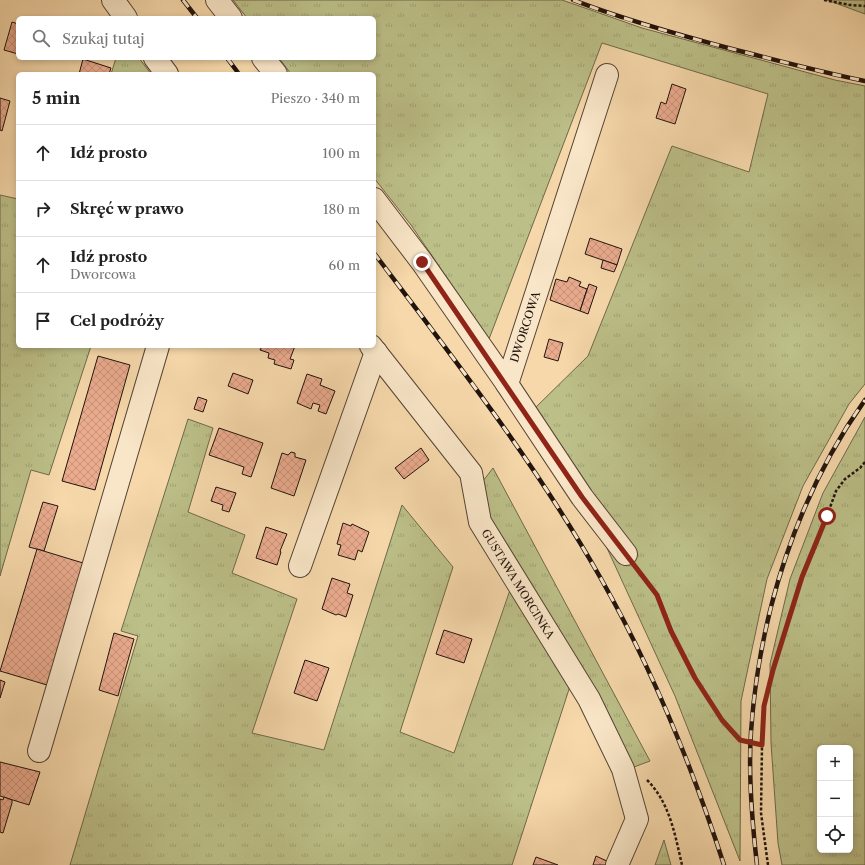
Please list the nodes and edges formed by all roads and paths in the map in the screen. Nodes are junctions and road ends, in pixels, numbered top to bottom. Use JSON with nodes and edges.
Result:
{"nodes":[{"id":1,"x":113,"y":0,"type":"edge"},
{"id":2,"x":217,"y":0,"type":"edge"},
{"id":3,"x":824,"y":0,"type":"edge"},
{"id":4,"x":865,"y":6,"type":"edge"},
{"id":5,"x":125,"y":16,"type":"edge"},
{"id":6,"x":229,"y":16,"type":"edge"},
{"id":7,"x":156,"y":60,"type":"edge"},
{"id":8,"x":265,"y":60,"type":"edge"},
{"id":9,"x":166,"y":72,"type":"edge"},
{"id":10,"x":274,"y":72,"type":"edge"},
{"id":11,"x":607,"y":75,"type":"dead end"},
{"id":12,"x":376,"y":202,"type":"edge"},
{"id":13,"x":157,"y":348,"type":"edge"},
{"id":14,"x":373,"y":349,"type":"edge"},
{"id":15,"x":506,"y":384,"type":"junction"},
{"id":16,"x":865,"y":462,"type":"edge"},
{"id":17,"x":626,"y":554,"type":"joint"},
{"id":18,"x":300,"y":566,"type":"dead end"},
{"id":19,"x":762,"y":745,"type":"junction"},
{"id":20,"x":39,"y":751,"type":"dead end"},
{"id":21,"x":623,"y":769,"type":"junction"},
{"id":22,"x":617,"y":865,"type":"edge"},
{"id":23,"x":682,"y":865,"type":"edge"},
{"id":24,"x":768,"y":865,"type":"edge"}],
"edges":[{"from":1,"to":5,"type":"street"},
{"from":2,"to":6,"type":"street"},
{"from":3,"to":4,"type":"path"},
{"from":7,"to":9,"type":"street"},
{"from":8,"to":10,"type":"street"},
{"from":11,"to":15,"type":"street","name":"DWORCOWA"},
{"from":12,"to":15,"type":"street","name":"DWORCOWA"},
{"from":13,"to":20,"type":"street"},
{"from":14,"to":18,"type":"street"},
{"from":14,"to":21,"type":"street","name":"GUSTAWA MORCINKA"},
{"from":15,"to":17,"type":"street"},
{"from":16,"to":19,"type":"path"},
{"from":17,"to":19,"type":"path"},
{"from":19,"to":24,"type":"path"},
{"from":21,"to":22,"type":"street","name":"GUSTAWA MORCINKA"},
{"from":21,"to":23,"type":"path"}]}
